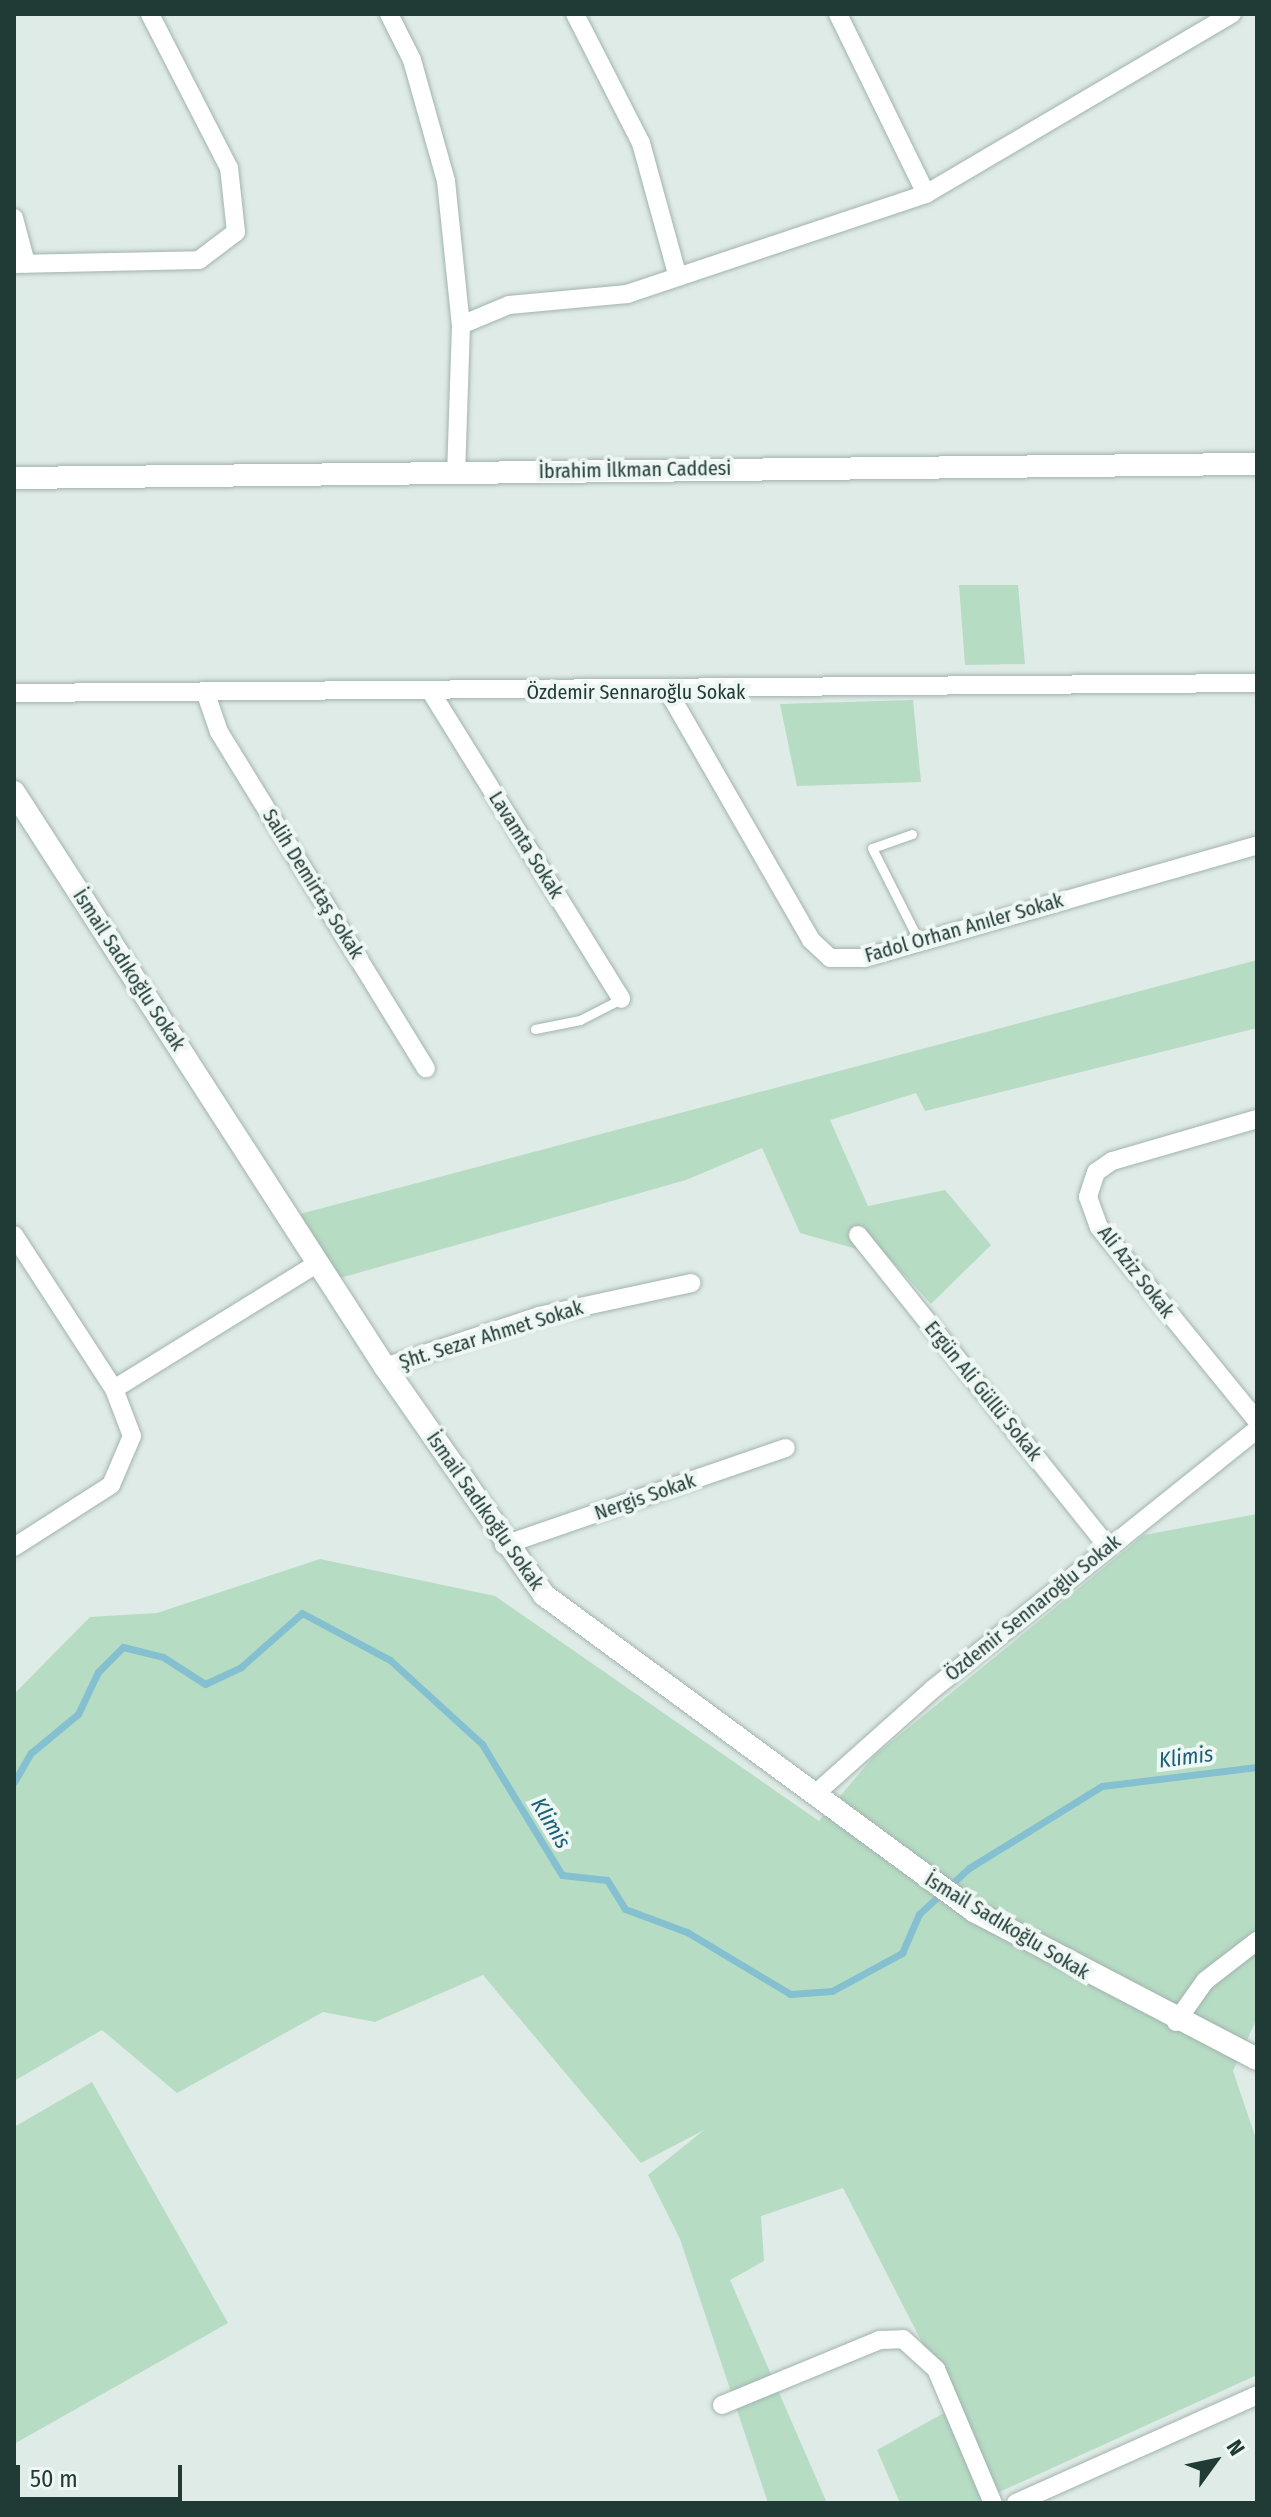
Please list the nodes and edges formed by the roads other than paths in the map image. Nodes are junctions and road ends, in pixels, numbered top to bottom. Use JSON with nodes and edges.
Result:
{"nodes":[{"id":1,"x":150,"y":14,"type":"edge"},
{"id":2,"x":389,"y":14,"type":"edge"},
{"id":3,"x":575,"y":14,"type":"edge"},
{"id":4,"x":838,"y":14,"type":"edge"},
{"id":5,"x":1232,"y":14,"type":"edge"},
{"id":6,"x":926,"y":194,"type":"junction"},
{"id":7,"x":14,"y":218,"type":"edge"},
{"id":8,"x":20,"y":264,"type":"edge"},
{"id":9,"x":677,"y":274,"type":"junction"},
{"id":10,"x":461,"y":325,"type":"junction"},
{"id":11,"x":1257,"y":464,"type":"edge"},
{"id":12,"x":456,"y":472,"type":"junction"},
{"id":13,"x":14,"y":478,"type":"edge"},
{"id":14,"x":1257,"y":683,"type":"edge"},
{"id":15,"x":431,"y":692,"type":"junction"},
{"id":16,"x":14,"y":693,"type":"edge"},
{"id":17,"x":669,"y":693,"type":"junction"},
{"id":18,"x":207,"y":697,"type":"junction"},
{"id":19,"x":14,"y":792,"type":"edge"},
{"id":20,"x":912,"y":834,"type":"dead end"},
{"id":21,"x":1257,"y":845,"type":"edge"},
{"id":22,"x":919,"y":941,"type":"junction"},
{"id":23,"x":621,"y":999,"type":"joint"},
{"id":24,"x":535,"y":1029,"type":"dead end"},
{"id":25,"x":426,"y":1068,"type":"dead end"},
{"id":26,"x":1257,"y":1119,"type":"edge"},
{"id":27,"x":14,"y":1235,"type":"edge"},
{"id":28,"x":858,"y":1235,"type":"dead end"},
{"id":29,"x":318,"y":1263,"type":"junction"},
{"id":30,"x":691,"y":1283,"type":"dead end"},
{"id":31,"x":385,"y":1367,"type":"junction"},
{"id":32,"x":114,"y":1389,"type":"junction"},
{"id":33,"x":1257,"y":1421,"type":"edge"},
{"id":34,"x":1257,"y":1429,"type":"edge"},
{"id":35,"x":786,"y":1448,"type":"dead end"},
{"id":36,"x":504,"y":1545,"type":"junction"},
{"id":37,"x":1107,"y":1546,"type":"junction"},
{"id":38,"x":14,"y":1547,"type":"edge"},
{"id":39,"x":814,"y":1795,"type":"junction"},
{"id":40,"x":1257,"y":1941,"type":"edge"},
{"id":41,"x":1176,"y":2022,"type":"junction"},
{"id":42,"x":1257,"y":2059,"type":"edge"},
{"id":43,"x":1257,"y":2395,"type":"edge"},
{"id":44,"x":722,"y":2405,"type":"dead end"},
{"id":45,"x":993,"y":2503,"type":"edge"},
{"id":46,"x":1016,"y":2503,"type":"edge"}],
"edges":[{"from":1,"to":8,"type":"street"},
{"from":2,"to":10,"type":"street"},
{"from":3,"to":9,"type":"street"},
{"from":4,"to":6,"type":"street"},
{"from":5,"to":6,"type":"street"},
{"from":6,"to":9,"type":"street"},
{"from":7,"to":8,"type":"street"},
{"from":9,"to":10,"type":"street"},
{"from":10,"to":12,"type":"street"},
{"from":11,"to":12,"type":"street","name":"İbrahim İlkman Caddesi"},
{"from":12,"to":13,"type":"street","name":"İbrahim İlkman Caddesi"},
{"from":14,"to":17,"type":"street","name":"Özdemir Sennaroğlu Sokak"},
{"from":15,"to":17,"type":"street","name":"Özdemir Sennaroğlu Sokak"},
{"from":15,"to":18,"type":"street","name":"Özdemir Sennaroğlu Sokak"},
{"from":15,"to":23,"type":"street","name":"Lavamta Sokak"},
{"from":16,"to":18,"type":"street","name":"Özdemir Sennaroğlu Sokak"},
{"from":17,"to":22,"type":"street","name":"Fadol Orhan Anıler Sokak"},
{"from":18,"to":25,"type":"street","name":"Salih Demirtaş Sokak"},
{"from":19,"to":29,"type":"street","name":"İsmail Sadıkoğlu Sokak"},
{"from":20,"to":22,"type":"lane"},
{"from":21,"to":22,"type":"street","name":"Fadol Orhan Anıler Sokak"},
{"from":23,"to":24,"type":"lane"},
{"from":26,"to":33,"type":"street","name":"Ali Aziz Sokak"},
{"from":27,"to":32,"type":"street"},
{"from":28,"to":37,"type":"street","name":"Ergün Ali Güllü Sokak"},
{"from":29,"to":31,"type":"street","name":"İsmail Sadıkoğlu Sokak"},
{"from":29,"to":32,"type":"street"},
{"from":30,"to":31,"type":"street","name":"Şht. Sezar Ahmet Sokak"},
{"from":31,"to":36,"type":"street","name":"İsmail Sadıkoğlu Sokak"},
{"from":32,"to":38,"type":"street"},
{"from":34,"to":37,"type":"street","name":"Özdemir Sennaroğlu Sokak"},
{"from":35,"to":36,"type":"street","name":"Nergis Sokak"},
{"from":36,"to":39,"type":"street","name":"İsmail Sadıkoğlu Sokak"},
{"from":37,"to":39,"type":"street","name":"Özdemir Sennaroğlu Sokak"},
{"from":39,"to":41,"type":"street","name":"İsmail Sadıkoğlu Sokak"},
{"from":40,"to":41,"type":"street"},
{"from":41,"to":42,"type":"street","name":"İsmail Sadıkoğlu Sokak"},
{"from":43,"to":46,"type":"street"},
{"from":44,"to":45,"type":"street"}]}
